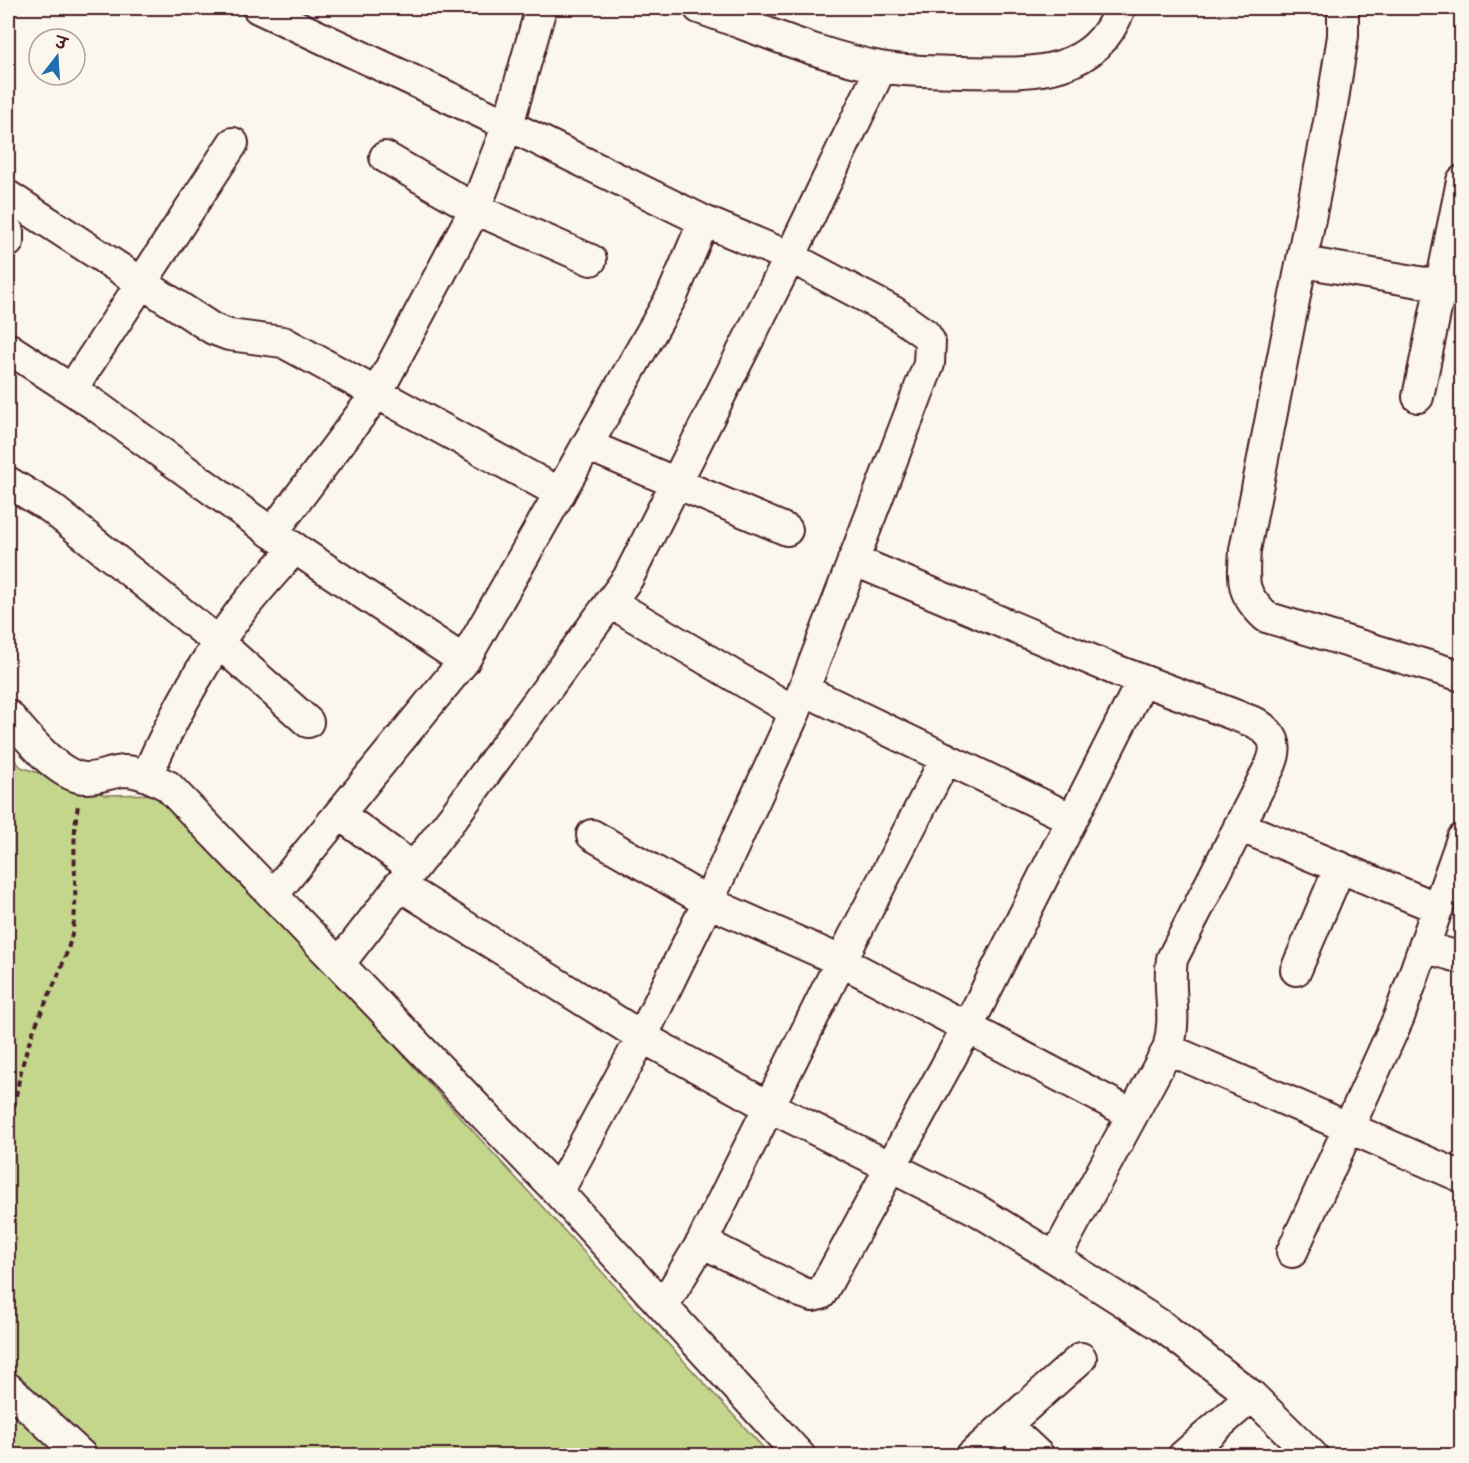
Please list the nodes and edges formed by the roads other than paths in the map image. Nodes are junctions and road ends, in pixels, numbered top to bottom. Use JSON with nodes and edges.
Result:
{"nodes":[{"id":1,"x":258,"y":8,"type":"edge"},
{"id":2,"x":542,"y":8,"type":"edge"},
{"id":3,"x":699,"y":8,"type":"edge"},
{"id":4,"x":1120,"y":8,"type":"edge"},
{"id":5,"x":1343,"y":8,"type":"edge"},
{"id":6,"x":881,"y":68,"type":"junction"},
{"id":7,"x":508,"y":125,"type":"junction"},
{"id":8,"x":233,"y":143,"type":"dead end"},
{"id":9,"x":385,"y":157,"type":"dead end"},
{"id":10,"x":1461,"y":181,"type":"edge"},
{"id":11,"x":8,"y":196,"type":"edge"},
{"id":12,"x":475,"y":209,"type":"junction"},
{"id":13,"x":704,"y":221,"type":"junction"},
{"id":14,"x":8,"y":231,"type":"edge"},
{"id":15,"x":8,"y":242,"type":"edge"},
{"id":16,"x":790,"y":257,"type":"junction"},
{"id":17,"x":591,"y":260,"type":"dead end"},
{"id":18,"x":1303,"y":262,"type":"junction"},
{"id":19,"x":140,"y":281,"type":"junction"},
{"id":20,"x":1452,"y":288,"type":"edge"},
{"id":21,"x":8,"y":348,"type":"edge"},
{"id":22,"x":72,"y":389,"type":"junction"},
{"id":23,"x":377,"y":393,"type":"junction"},
{"id":24,"x":1418,"y":398,"type":"dead end"},
{"id":25,"x":587,"y":445,"type":"junction"},
{"id":26,"x":8,"y":482,"type":"edge"},
{"id":27,"x":675,"y":484,"type":"junction"},
{"id":28,"x":560,"y":493,"type":"junction"},
{"id":29,"x":787,"y":530,"type":"dead end"},
{"id":30,"x":283,"y":541,"type":"junction"},
{"id":31,"x":853,"y":560,"type":"junction"},
{"id":32,"x":610,"y":602,"type":"junction"},
{"id":33,"x":218,"y":642,"type":"junction"},
{"id":34,"x":464,"y":662,"type":"junction"},
{"id":35,"x":1461,"y":676,"type":"edge"},
{"id":36,"x":1142,"y":681,"type":"junction"},
{"id":37,"x":799,"y":701,"type":"junction"},
{"id":38,"x":8,"y":715,"type":"edge"},
{"id":39,"x":308,"y":722,"type":"dead end"},
{"id":40,"x":946,"y":758,"type":"junction"},
{"id":41,"x":147,"y":775,"type":"junction"},
{"id":42,"x":339,"y":813,"type":"junction"},
{"id":43,"x":1071,"y":819,"type":"junction"},
{"id":44,"x":1239,"y":826,"type":"junction"},
{"id":45,"x":592,"y":836,"type":"dead end"},
{"id":46,"x":1461,"y":839,"type":"edge"},
{"id":47,"x":1340,"y":867,"type":"junction"},
{"id":48,"x":406,"y":877,"type":"junction"},
{"id":49,"x":273,"y":895,"type":"junction"},
{"id":50,"x":708,"y":902,"type":"junction"},
{"id":51,"x":1438,"y":908,"type":"junction"},
{"id":52,"x":1424,"y":947,"type":"junction"},
{"id":53,"x":1461,"y":958,"type":"edge"},
{"id":54,"x":841,"y":961,"type":"junction"},
{"id":55,"x":339,"y":964,"type":"junction"},
{"id":56,"x":1296,"y":970,"type":"dead end"},
{"id":57,"x":967,"y":1028,"type":"junction"},
{"id":58,"x":642,"y":1036,"type":"junction"},
{"id":59,"x":1168,"y":1049,"type":"junction"},
{"id":60,"x":768,"y":1106,"type":"junction"},
{"id":61,"x":1132,"y":1114,"type":"junction"},
{"id":62,"x":1347,"y":1127,"type":"junction"},
{"id":63,"x":893,"y":1167,"type":"junction"},
{"id":64,"x":1461,"y":1177,"type":"edge"},
{"id":65,"x":558,"y":1192,"type":"junction"},
{"id":66,"x":702,"y":1242,"type":"junction"},
{"id":67,"x":1292,"y":1252,"type":"dead end"},
{"id":68,"x":1055,"y":1258,"type":"junction"},
{"id":69,"x":663,"y":1306,"type":"junction"},
{"id":70,"x":1081,"y":1358,"type":"dead end"},
{"id":71,"x":8,"y":1388,"type":"edge"},
{"id":72,"x":1252,"y":1396,"type":"junction"},
{"id":73,"x":1006,"y":1425,"type":"junction"},
{"id":74,"x":82,"y":1455,"type":"edge"},
{"id":75,"x":800,"y":1455,"type":"edge"},
{"id":76,"x":970,"y":1455,"type":"edge"},
{"id":77,"x":1038,"y":1455,"type":"edge"},
{"id":78,"x":1183,"y":1455,"type":"edge"},
{"id":79,"x":1313,"y":1455,"type":"edge"}],
"edges":[{"from":1,"to":7,"type":"street"},
{"from":2,"to":7,"type":"street"},
{"from":3,"to":6,"type":"street"},
{"from":4,"to":6,"type":"street"},
{"from":5,"to":18,"type":"street"},
{"from":6,"to":16,"type":"street"},
{"from":7,"to":12,"type":"street"},
{"from":7,"to":13,"type":"street"},
{"from":8,"to":19,"type":"street"},
{"from":9,"to":12,"type":"street"},
{"from":10,"to":20,"type":"street"},
{"from":11,"to":19,"type":"street"},
{"from":12,"to":17,"type":"street"},
{"from":12,"to":23,"type":"street"},
{"from":13,"to":16,"type":"street"},
{"from":13,"to":25,"type":"street"},
{"from":14,"to":15,"type":"street"},
{"from":16,"to":27,"type":"street"},
{"from":16,"to":31,"type":"street"},
{"from":18,"to":20,"type":"street"},
{"from":18,"to":35,"type":"street"},
{"from":19,"to":22,"type":"street"},
{"from":19,"to":23,"type":"street"},
{"from":20,"to":24,"type":"street"},
{"from":21,"to":22,"type":"street"},
{"from":22,"to":30,"type":"street"},
{"from":23,"to":28,"type":"street"},
{"from":23,"to":30,"type":"street"},
{"from":25,"to":27,"type":"street"},
{"from":25,"to":28,"type":"street"},
{"from":26,"to":33,"type":"street"},
{"from":27,"to":29,"type":"street"},
{"from":27,"to":32,"type":"street"},
{"from":28,"to":34,"type":"street"},
{"from":30,"to":33,"type":"street"},
{"from":30,"to":34,"type":"street"},
{"from":31,"to":36,"type":"street"},
{"from":31,"to":37,"type":"street"},
{"from":32,"to":37,"type":"street"},
{"from":32,"to":48,"type":"street"},
{"from":33,"to":39,"type":"street"},
{"from":33,"to":41,"type":"street"},
{"from":34,"to":42,"type":"street"},
{"from":36,"to":43,"type":"street"},
{"from":36,"to":44,"type":"street"},
{"from":37,"to":40,"type":"street"},
{"from":37,"to":50,"type":"street"},
{"from":38,"to":41,"type":"street"},
{"from":40,"to":43,"type":"street"},
{"from":40,"to":54,"type":"street"},
{"from":41,"to":49,"type":"street"},
{"from":42,"to":48,"type":"street"},
{"from":42,"to":49,"type":"street"},
{"from":43,"to":57,"type":"street"},
{"from":44,"to":47,"type":"street"},
{"from":44,"to":59,"type":"street"},
{"from":45,"to":50,"type":"street"},
{"from":46,"to":51,"type":"street"},
{"from":47,"to":51,"type":"street"},
{"from":47,"to":56,"type":"street"},
{"from":48,"to":55,"type":"street"},
{"from":48,"to":58,"type":"street"},
{"from":49,"to":55,"type":"street"},
{"from":50,"to":54,"type":"street"},
{"from":50,"to":58,"type":"street"},
{"from":51,"to":52,"type":"street"},
{"from":52,"to":53,"type":"street"},
{"from":52,"to":62,"type":"street"},
{"from":54,"to":57,"type":"street"},
{"from":54,"to":60,"type":"street"},
{"from":55,"to":65,"type":"street"},
{"from":57,"to":61,"type":"street"},
{"from":57,"to":63,"type":"street"},
{"from":58,"to":60,"type":"street"},
{"from":58,"to":65,"type":"street"},
{"from":59,"to":61,"type":"street"},
{"from":59,"to":62,"type":"street"},
{"from":60,"to":63,"type":"street"},
{"from":60,"to":66,"type":"street"},
{"from":61,"to":68,"type":"street"},
{"from":62,"to":64,"type":"street"},
{"from":62,"to":67,"type":"street"},
{"from":63,"to":66,"type":"street"},
{"from":63,"to":68,"type":"street"},
{"from":65,"to":69,"type":"street"},
{"from":66,"to":69,"type":"street"},
{"from":68,"to":72,"type":"street"},
{"from":69,"to":75,"type":"street"},
{"from":70,"to":73,"type":"street"},
{"from":71,"to":74,"type":"street"},
{"from":72,"to":78,"type":"street"},
{"from":72,"to":79,"type":"street"},
{"from":73,"to":76,"type":"street"},
{"from":73,"to":77,"type":"street"}]}
